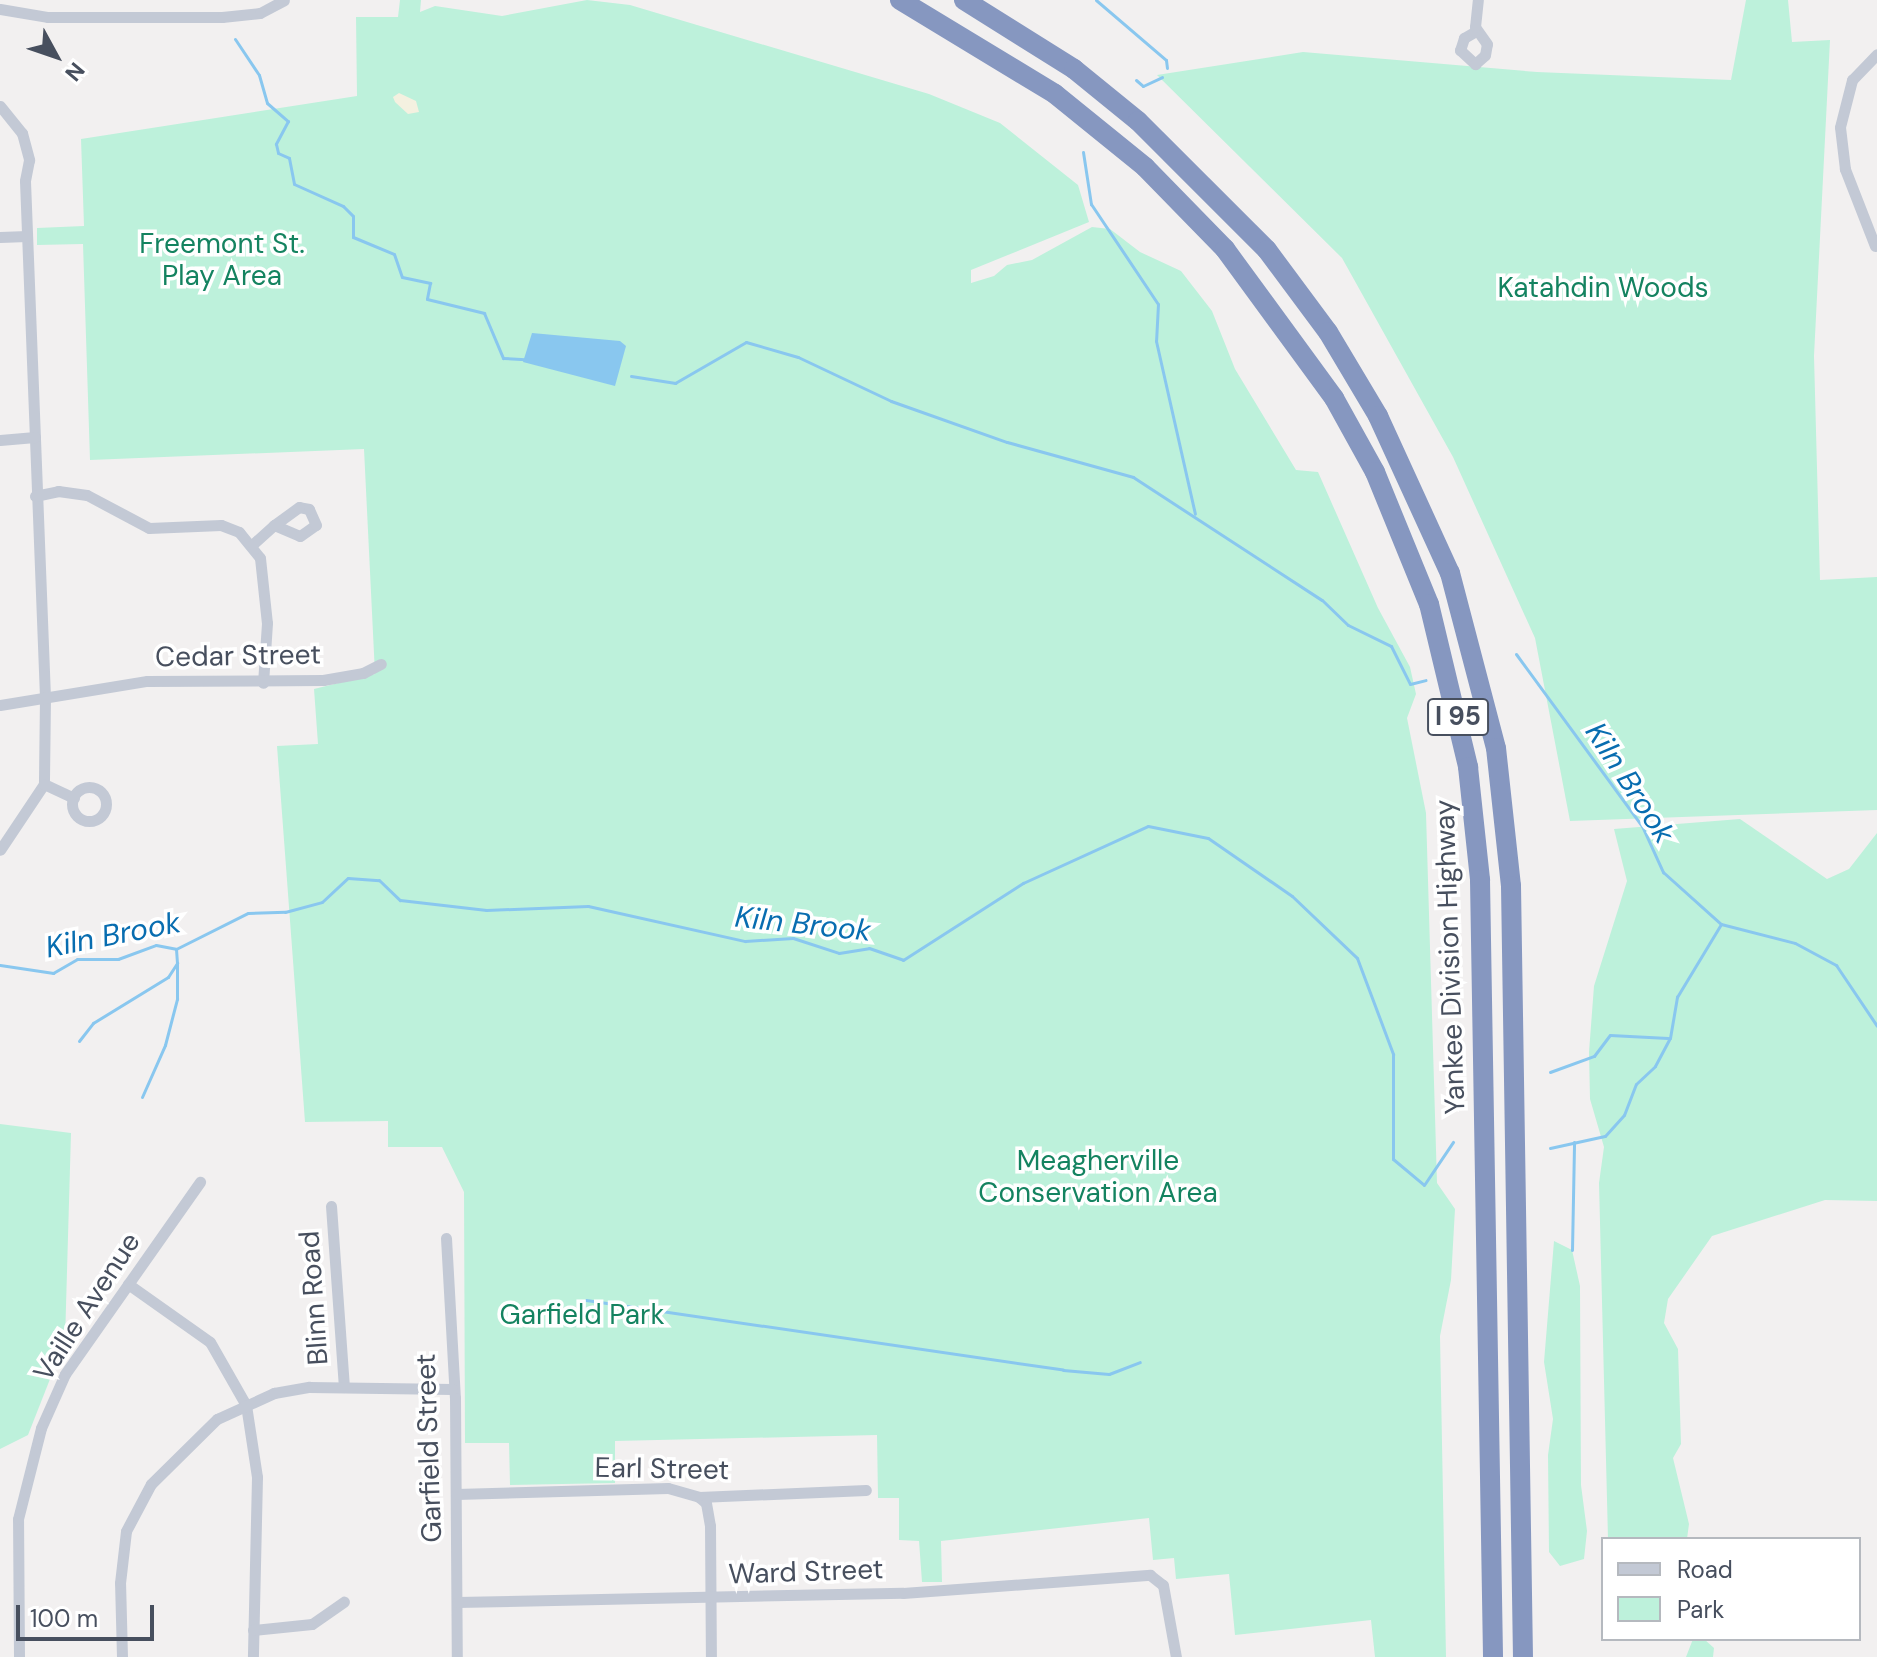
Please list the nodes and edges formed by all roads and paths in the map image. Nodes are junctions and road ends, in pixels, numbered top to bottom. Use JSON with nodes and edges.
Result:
{"nodes":[{"id":1,"x":284,"y":0,"type":"edge"},
{"id":2,"x":900,"y":0,"type":"edge"},
{"id":3,"x":964,"y":0,"type":"edge"},
{"id":4,"x":1478,"y":0,"type":"edge"},
{"id":5,"x":0,"y":9,"type":"edge"},
{"id":6,"x":1476,"y":31,"type":"dead end"},
{"id":7,"x":1877,"y":54,"type":"edge"},
{"id":8,"x":0,"y":106,"type":"edge"},
{"id":9,"x":27,"y":236,"type":"junction"},
{"id":10,"x":0,"y":237,"type":"edge"},
{"id":11,"x":1875,"y":246,"type":"dead end"},
{"id":12,"x":35,"y":437,"type":"junction"},
{"id":13,"x":0,"y":440,"type":"edge"},
{"id":14,"x":35,"y":496,"type":"junction"},
{"id":15,"x":274,"y":525,"type":"dead end"},
{"id":16,"x":253,"y":544,"type":"junction"},
{"id":17,"x":381,"y":664,"type":"dead end"},
{"id":18,"x":263,"y":683,"type":"junction"},
{"id":19,"x":45,"y":697,"type":"junction"},
{"id":20,"x":0,"y":705,"type":"edge"},
{"id":21,"x":44,"y":784,"type":"junction"},
{"id":22,"x":74,"y":798,"type":"dead end"},
{"id":23,"x":4,"y":829,"type":"edge"},
{"id":24,"x":0,"y":850,"type":"edge"},
{"id":25,"x":200,"y":1182,"type":"dead end"},
{"id":26,"x":331,"y":1206,"type":"dead end"},
{"id":27,"x":446,"y":1238,"type":"dead end"},
{"id":28,"x":128,"y":1284,"type":"junction"},
{"id":29,"x":344,"y":1387,"type":"junction"},
{"id":30,"x":452,"y":1389,"type":"junction"},
{"id":31,"x":246,"y":1405,"type":"junction"},
{"id":32,"x":866,"y":1490,"type":"dead end"},
{"id":33,"x":456,"y":1494,"type":"junction"},
{"id":34,"x":699,"y":1497,"type":"junction"},
{"id":35,"x":712,"y":1599,"type":"junction"},
{"id":36,"x":344,"y":1602,"type":"dead end"},
{"id":37,"x":457,"y":1602,"type":"junction"},
{"id":38,"x":253,"y":1630,"type":"junction"},
{"id":39,"x":19,"y":1657,"type":"edge"},
{"id":40,"x":122,"y":1657,"type":"edge"},
{"id":41,"x":253,"y":1657,"type":"edge"},
{"id":42,"x":457,"y":1657,"type":"edge"},
{"id":43,"x":711,"y":1657,"type":"edge"},
{"id":44,"x":1176,"y":1657,"type":"edge"},
{"id":45,"x":1493,"y":1657,"type":"edge"},
{"id":46,"x":1523,"y":1657,"type":"edge"}],
"edges":[{"from":1,"to":5,"type":"street"},
{"from":2,"to":45,"type":"highway","name":"Yankee Division Highway","number":"I 95"},
{"from":3,"to":46,"type":"highway","name":"Yankee Division Highway","number":"I 95"},
{"from":4,"to":6,"type":"street"},
{"from":7,"to":11,"type":"street"},
{"from":8,"to":9,"type":"street"},
{"from":9,"to":10,"type":"street"},
{"from":9,"to":12,"type":"street"},
{"from":12,"to":13,"type":"street"},
{"from":12,"to":14,"type":"street"},
{"from":14,"to":16,"type":"street"},
{"from":14,"to":19,"type":"street"},
{"from":15,"to":16,"type":"street"},
{"from":16,"to":18,"type":"street"},
{"from":17,"to":18,"type":"street","name":"Cedar Street"},
{"from":18,"to":19,"type":"street","name":"Cedar Street"},
{"from":19,"to":20,"type":"street","name":"Cedar Street"},
{"from":19,"to":21,"type":"street"},
{"from":21,"to":22,"type":"street"},
{"from":21,"to":23,"type":"street"},
{"from":23,"to":24,"type":"street"},
{"from":25,"to":28,"type":"street","name":"Vaille Avenue"},
{"from":26,"to":29,"type":"street","name":"Blinn Road"},
{"from":27,"to":30,"type":"street","name":"Garfield Street"},
{"from":28,"to":31,"type":"street"},
{"from":28,"to":39,"type":"street","name":"Vaille Avenue"},
{"from":29,"to":30,"type":"street"},
{"from":29,"to":31,"type":"street"},
{"from":30,"to":33,"type":"street","name":"Garfield Street"},
{"from":31,"to":38,"type":"street"},
{"from":31,"to":40,"type":"street"},
{"from":32,"to":34,"type":"street","name":"Earl Street"},
{"from":33,"to":34,"type":"street","name":"Earl Street"},
{"from":33,"to":37,"type":"street","name":"Garfield Street"},
{"from":34,"to":35,"type":"street"},
{"from":35,"to":37,"type":"street","name":"Ward Street"},
{"from":35,"to":43,"type":"street"},
{"from":35,"to":44,"type":"street","name":"Ward Street"},
{"from":36,"to":38,"type":"street"},
{"from":37,"to":42,"type":"street","name":"Garfield Street"},
{"from":38,"to":41,"type":"street"}]}
